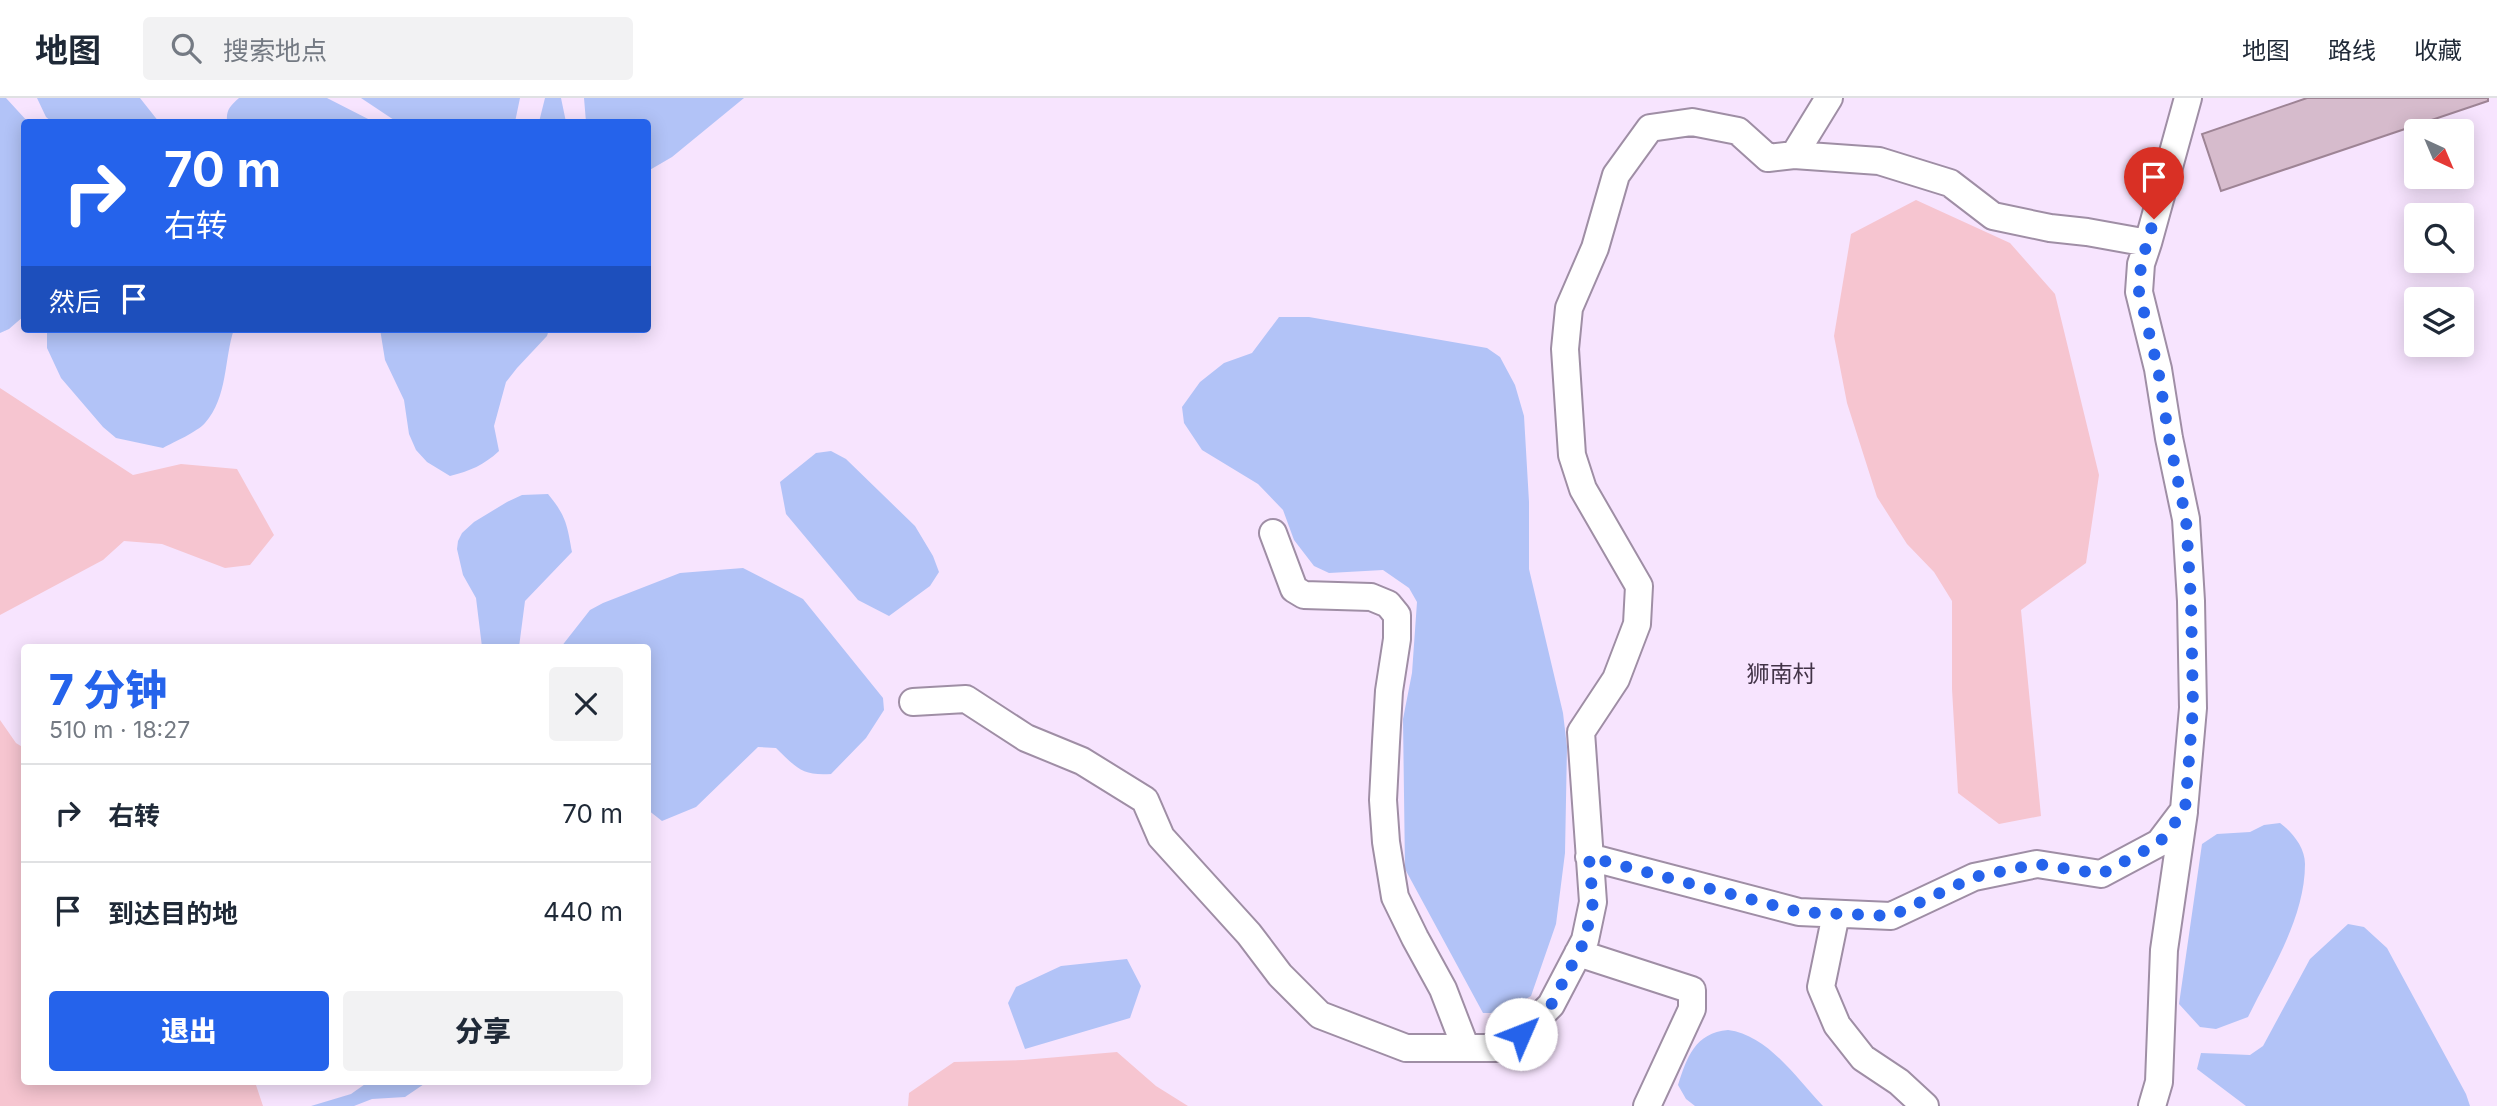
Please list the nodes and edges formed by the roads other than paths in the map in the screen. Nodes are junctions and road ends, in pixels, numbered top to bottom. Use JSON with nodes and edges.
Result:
{"nodes":[{"id":1,"x":1829,"y":98,"type":"edge"},
{"id":2,"x":2188,"y":98,"type":"edge"},
{"id":3,"x":1794,"y":155,"type":"junction"},
{"id":4,"x":2148,"y":243,"type":"junction"},
{"id":5,"x":1273,"y":533,"type":"dead end"},
{"id":6,"x":913,"y":702,"type":"dead end"},
{"id":7,"x":2185,"y":810,"type":"junction"},
{"id":8,"x":1589,"y":857,"type":"junction"},
{"id":9,"x":1836,"y":914,"type":"junction"},
{"id":10,"x":1578,"y":953,"type":"junction"},
{"id":11,"x":1465,"y":1046,"type":"junction"},
{"id":12,"x":1647,"y":1106,"type":"edge"},
{"id":13,"x":1924,"y":1106,"type":"edge"},
{"id":14,"x":2152,"y":1106,"type":"edge"}],
"edges":[{"from":1,"to":3,"type":"street"},
{"from":2,"to":4,"type":"street"},
{"from":3,"to":4,"type":"street"},
{"from":3,"to":8,"type":"street"},
{"from":4,"to":7,"type":"street"},
{"from":5,"to":11,"type":"street"},
{"from":6,"to":11,"type":"street"},
{"from":7,"to":9,"type":"street"},
{"from":7,"to":14,"type":"street"},
{"from":8,"to":9,"type":"street"},
{"from":8,"to":10,"type":"street"},
{"from":9,"to":13,"type":"street"},
{"from":10,"to":11,"type":"street"},
{"from":10,"to":12,"type":"street"}]}
